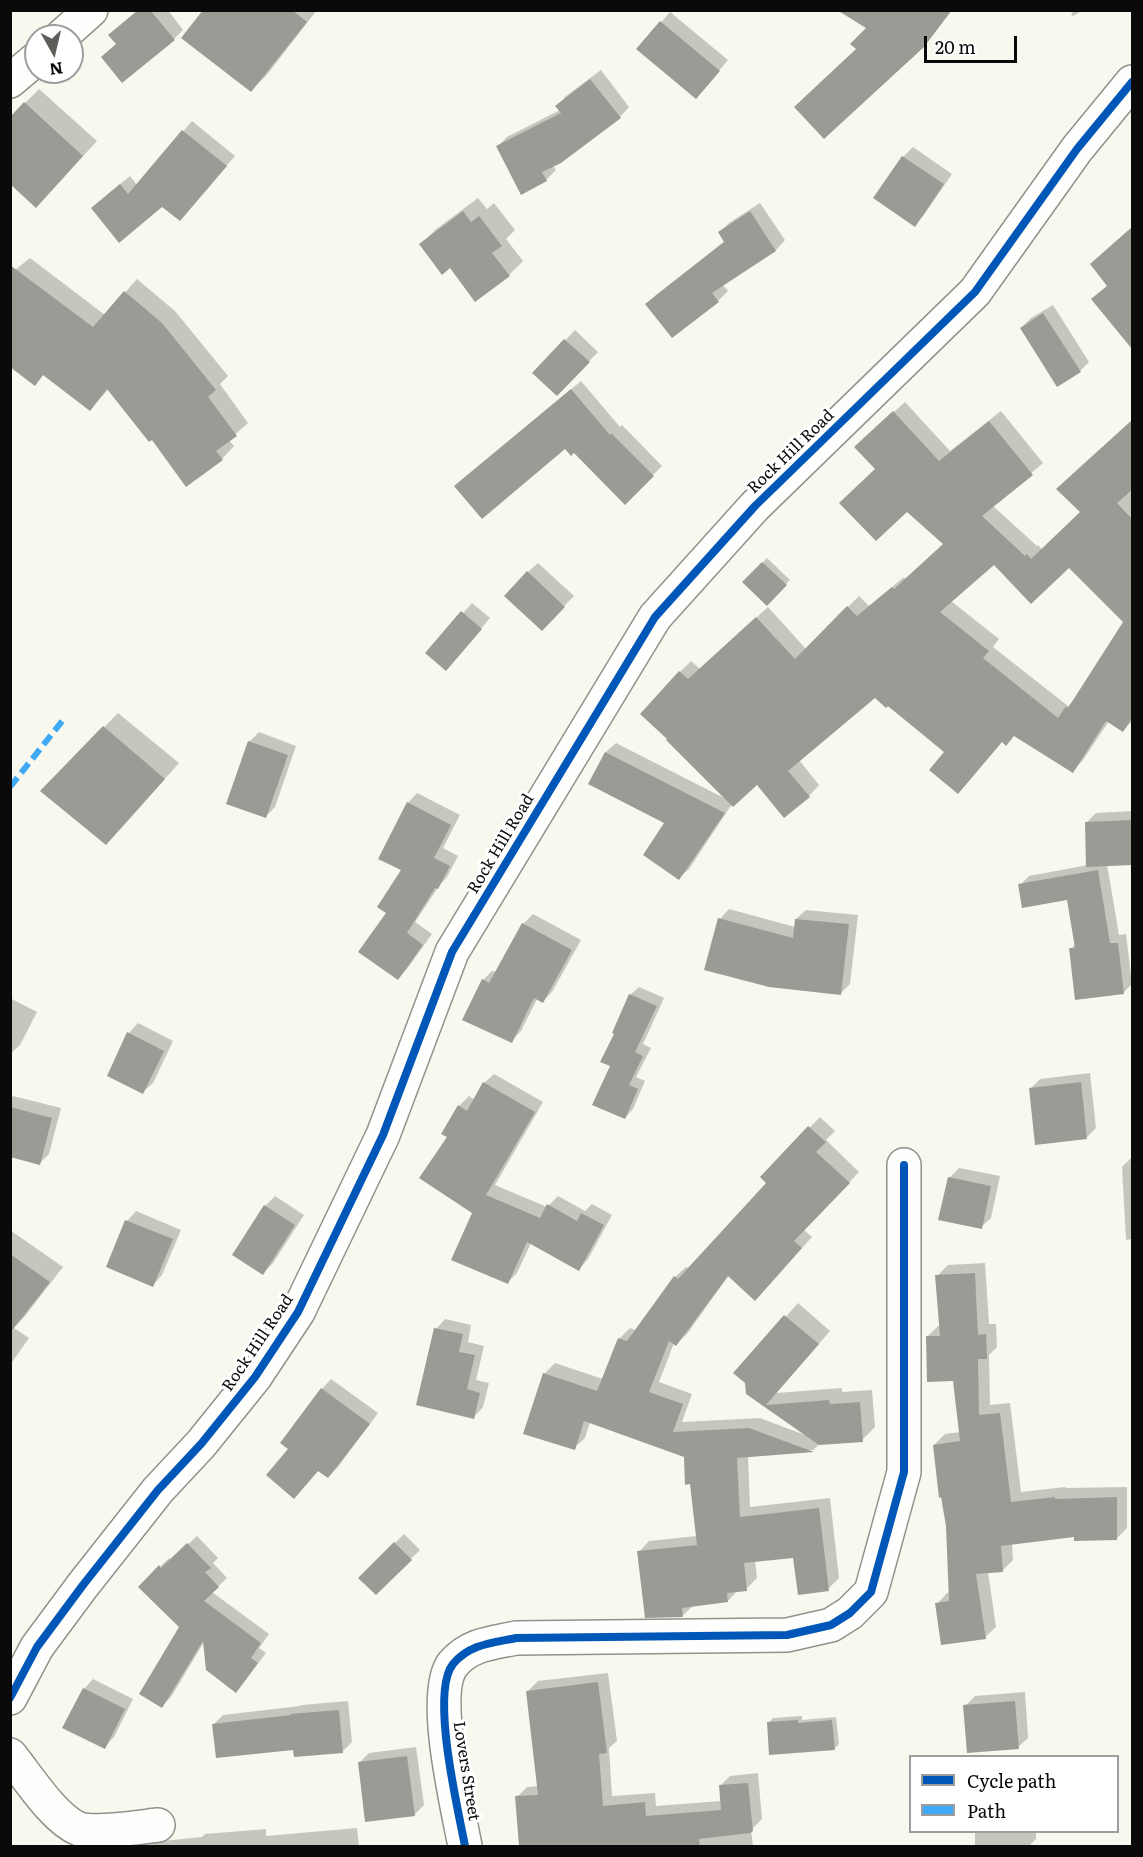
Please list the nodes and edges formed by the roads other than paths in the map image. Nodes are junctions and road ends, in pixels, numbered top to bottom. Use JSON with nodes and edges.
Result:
{"nodes":[{"id":1,"x":92,"y":10,"type":"edge"},
{"id":2,"x":76,"y":24,"type":"edge"},
{"id":3,"x":24,"y":69,"type":"edge"},
{"id":4,"x":10,"y":81,"type":"edge"},
{"id":5,"x":1132,"y":82,"type":"edge"},
{"id":6,"x":904,"y":1165,"type":"dead end"},
{"id":7,"x":10,"y":1698,"type":"edge"},
{"id":8,"x":10,"y":1755,"type":"edge"},
{"id":9,"x":158,"y":1826,"type":"dead end"},
{"id":10,"x":465,"y":1846,"type":"edge"}],
"edges":[{"from":1,"to":2,"type":"street"},
{"from":3,"to":4,"type":"street"},
{"from":5,"to":7,"type":"street","name":"Rock Hill Road"},
{"from":6,"to":10,"type":"street","name":"Lovers Street"},
{"from":8,"to":9,"type":"street"}]}
